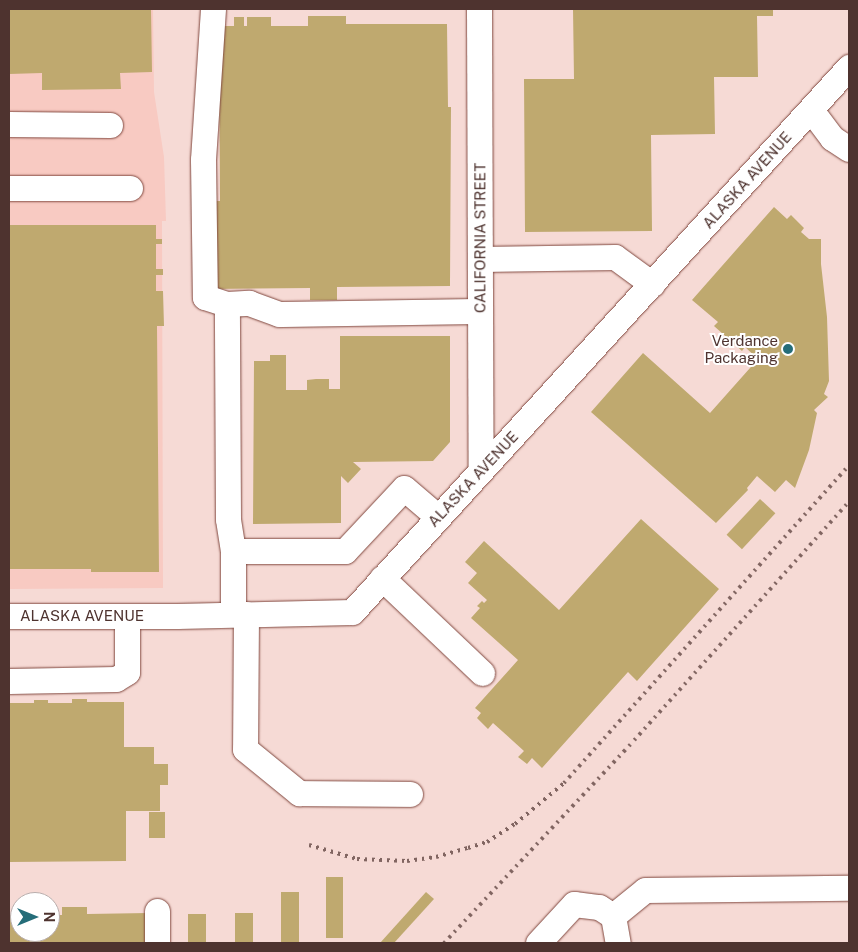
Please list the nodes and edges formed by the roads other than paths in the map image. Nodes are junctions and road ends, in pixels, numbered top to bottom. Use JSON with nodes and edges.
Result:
{"nodes":[{"id":1,"x":213,"y":9,"type":"edge"},
{"id":2,"x":479,"y":9,"type":"edge"},
{"id":3,"x":849,"y":67,"type":"edge"},
{"id":4,"x":819,"y":101,"type":"junction"},
{"id":5,"x":9,"y":124,"type":"edge"},
{"id":6,"x":110,"y":125,"type":"dead end"},
{"id":7,"x":849,"y":149,"type":"edge"},
{"id":8,"x":9,"y":188,"type":"edge"},
{"id":9,"x":130,"y":188,"type":"dead end"},
{"id":10,"x":480,"y":258,"type":"junction"},
{"id":11,"x":652,"y":284,"type":"junction"},
{"id":12,"x":227,"y":304,"type":"junction"},
{"id":13,"x":480,"y":311,"type":"junction"},
{"id":14,"x":481,"y":468,"type":"junction"},
{"id":15,"x":438,"y":517,"type":"junction"},
{"id":16,"x":233,"y":552,"type":"junction"},
{"id":17,"x":382,"y":578,"type":"junction"},
{"id":18,"x":240,"y":614,"type":"junction"},
{"id":19,"x":9,"y":616,"type":"edge"},
{"id":20,"x":127,"y":616,"type":"junction"},
{"id":21,"x":482,"y":674,"type":"dead end"},
{"id":22,"x":9,"y":681,"type":"edge"},
{"id":23,"x":410,"y":794,"type":"dead end"},
{"id":24,"x":849,"y":888,"type":"edge"},
{"id":25,"x":157,"y":911,"type":"dead end"},
{"id":26,"x":613,"y":916,"type":"junction"},
{"id":27,"x":157,"y":943,"type":"edge"},
{"id":28,"x":538,"y":943,"type":"edge"},
{"id":29,"x":618,"y":943,"type":"edge"}],
"edges":[{"from":1,"to":12,"type":"street"},
{"from":2,"to":10,"type":"street","name":"CALIFORNIA STREET"},
{"from":3,"to":4,"type":"street","name":"ALASKA AVENUE"},
{"from":4,"to":7,"type":"street"},
{"from":4,"to":11,"type":"street","name":"ALASKA AVENUE"},
{"from":5,"to":6,"type":"street"},
{"from":8,"to":9,"type":"street"},
{"from":10,"to":11,"type":"street"},
{"from":10,"to":13,"type":"street","name":"CALIFORNIA STREET"},
{"from":11,"to":14,"type":"street","name":"ALASKA AVENUE"},
{"from":12,"to":13,"type":"street"},
{"from":12,"to":16,"type":"street"},
{"from":13,"to":14,"type":"street","name":"CALIFORNIA STREET"},
{"from":14,"to":15,"type":"street","name":"ALASKA AVENUE"},
{"from":15,"to":16,"type":"street"},
{"from":15,"to":17,"type":"street","name":"ALASKA AVENUE"},
{"from":16,"to":18,"type":"street"},
{"from":17,"to":18,"type":"street","name":"ALASKA AVENUE"},
{"from":17,"to":21,"type":"street"},
{"from":18,"to":20,"type":"street","name":"ALASKA AVENUE"},
{"from":18,"to":23,"type":"street"},
{"from":19,"to":20,"type":"street","name":"ALASKA AVENUE"},
{"from":20,"to":22,"type":"street"},
{"from":24,"to":26,"type":"street"},
{"from":25,"to":27,"type":"street"},
{"from":26,"to":28,"type":"street"},
{"from":26,"to":29,"type":"street"}]}
